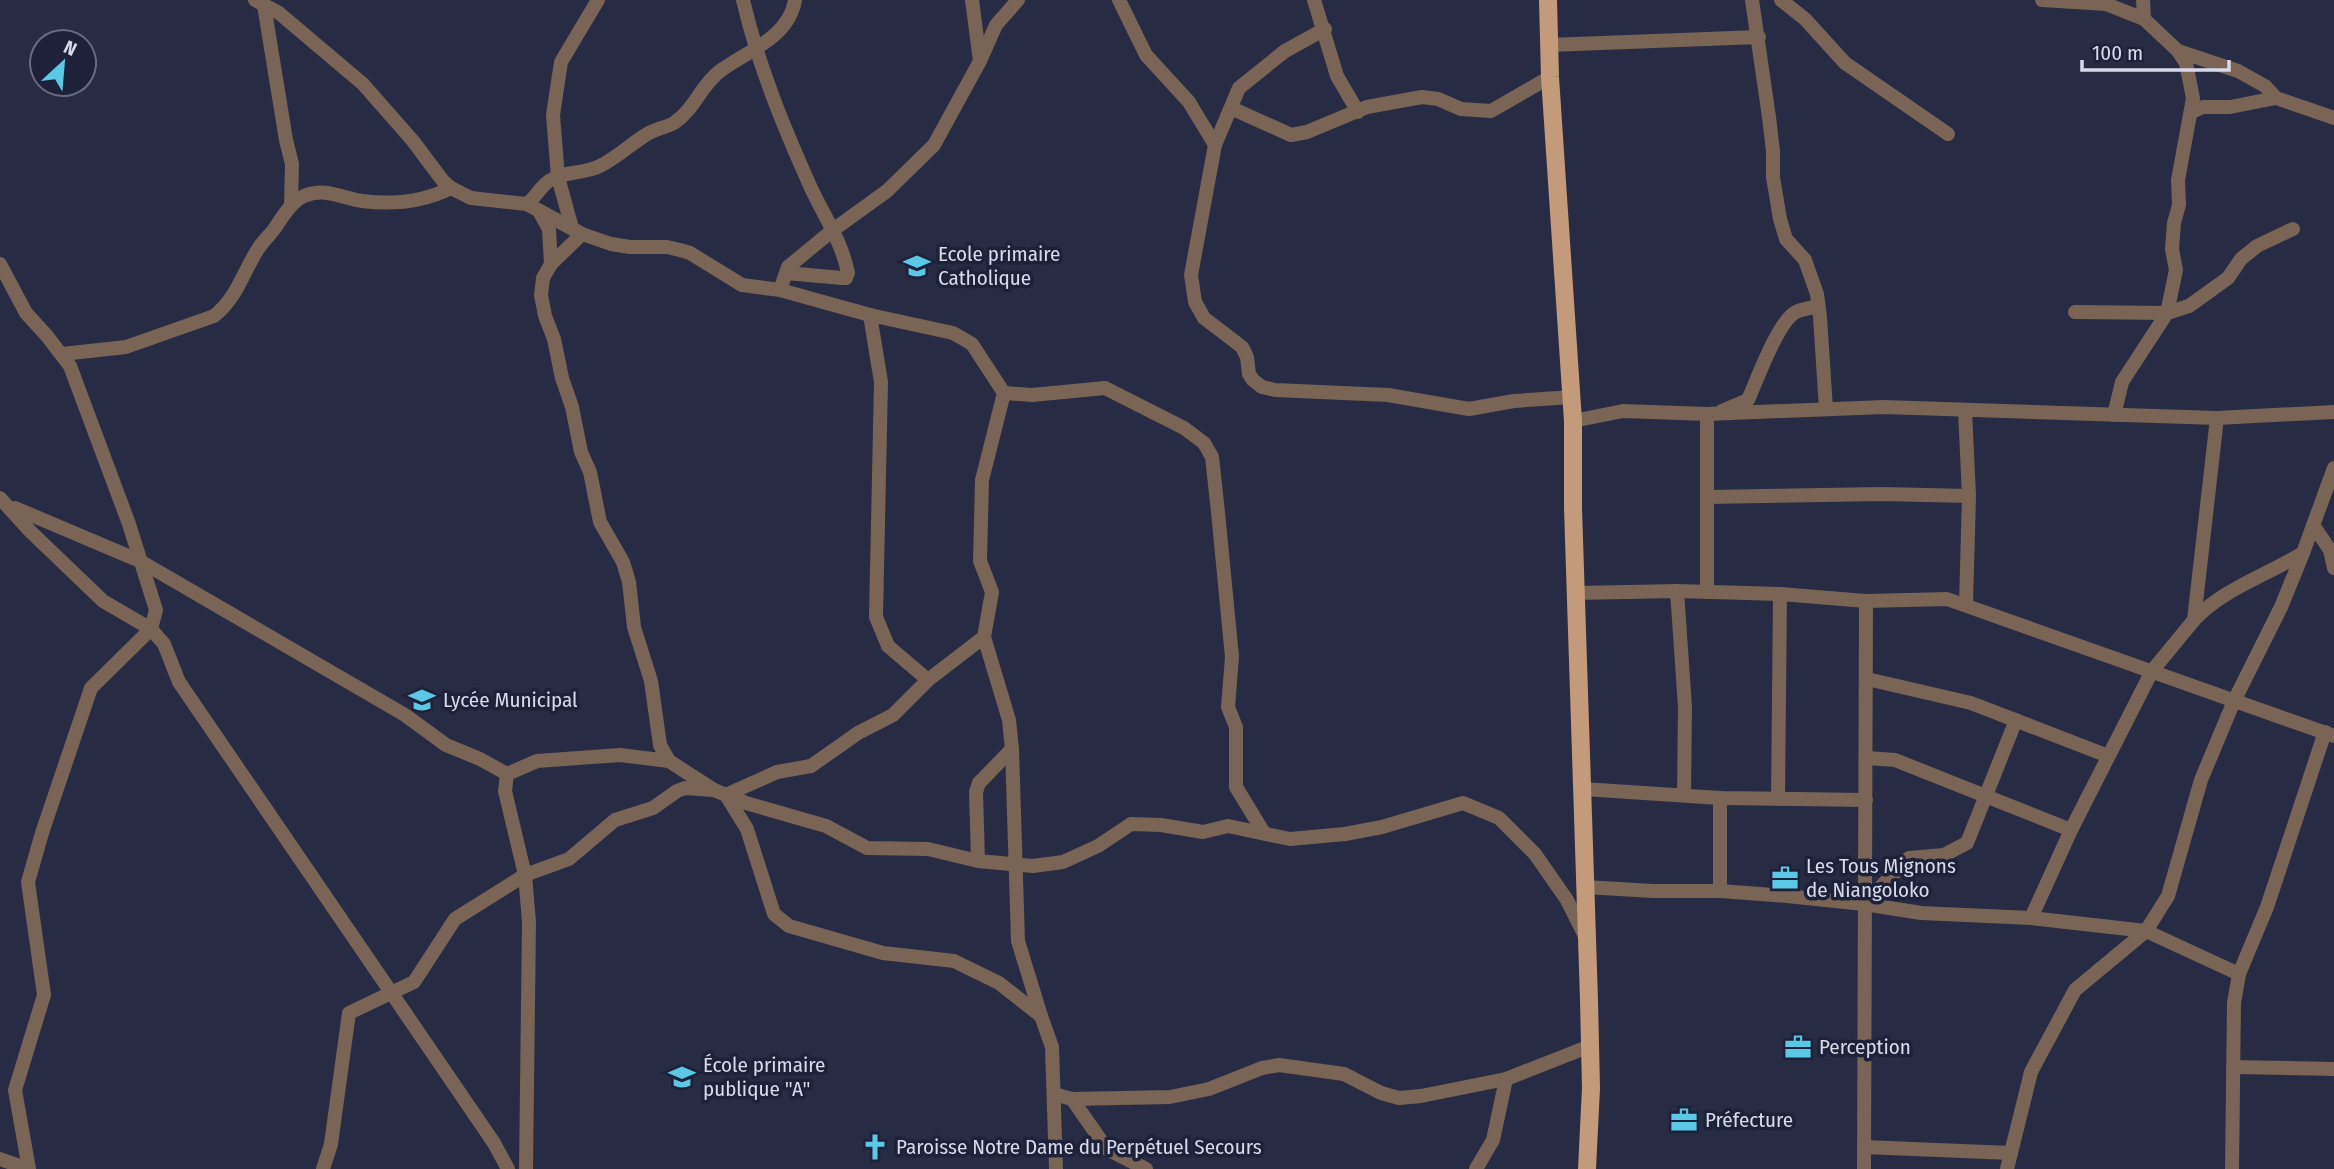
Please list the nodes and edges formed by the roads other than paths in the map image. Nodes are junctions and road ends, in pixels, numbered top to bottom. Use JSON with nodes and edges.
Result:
{"nodes":[{"id":1,"x":598,"y":0,"type":"edge"},
{"id":2,"x":743,"y":0,"type":"edge"},
{"id":3,"x":796,"y":0,"type":"edge"},
{"id":4,"x":972,"y":0,"type":"edge"},
{"id":5,"x":1018,"y":0,"type":"edge"},
{"id":6,"x":1119,"y":0,"type":"edge"},
{"id":7,"x":1314,"y":0,"type":"edge"},
{"id":8,"x":1548,"y":0,"type":"edge"},
{"id":9,"x":1752,"y":0,"type":"edge"},
{"id":10,"x":1781,"y":0,"type":"edge"},
{"id":11,"x":2046,"y":0,"type":"edge"},
{"id":12,"x":2143,"y":0,"type":"edge"},
{"id":13,"x":259,"y":2,"type":"edge"},
{"id":14,"x":2144,"y":19,"type":"junction"},
{"id":15,"x":1325,"y":29,"type":"junction"},
{"id":16,"x":1759,"y":37,"type":"junction"},
{"id":17,"x":1549,"y":45,"type":"junction"},
{"id":18,"x":755,"y":50,"type":"junction"},
{"id":19,"x":2178,"y":51,"type":"junction"},
{"id":20,"x":980,"y":61,"type":"junction"},
{"id":21,"x":1550,"y":76,"type":"junction"},
{"id":22,"x":2277,"y":98,"type":"junction"},
{"id":23,"x":1231,"y":108,"type":"junction"},
{"id":24,"x":1358,"y":112,"type":"junction"},
{"id":25,"x":2192,"y":112,"type":"junction"},
{"id":26,"x":2334,"y":118,"type":"edge"},
{"id":27,"x":1948,"y":134,"type":"dead end"},
{"id":28,"x":1215,"y":145,"type":"junction"},
{"id":29,"x":558,"y":177,"type":"junction"},
{"id":30,"x":451,"y":188,"type":"junction"},
{"id":31,"x":291,"y":206,"type":"junction"},
{"id":32,"x":533,"y":207,"type":"junction"},
{"id":33,"x":2293,"y":229,"type":"dead end"},
{"id":34,"x":833,"y":230,"type":"junction"},
{"id":35,"x":577,"y":231,"type":"junction"},
{"id":36,"x":0,"y":264,"type":"edge"},
{"id":37,"x":551,"y":264,"type":"junction"},
{"id":38,"x":786,"y":273,"type":"junction"},
{"id":39,"x":780,"y":290,"type":"junction"},
{"id":40,"x":1818,"y":306,"type":"junction"},
{"id":41,"x":2075,"y":312,"type":"dead end"},
{"id":42,"x":2167,"y":313,"type":"junction"},
{"id":43,"x":870,"y":315,"type":"junction"},
{"id":44,"x":62,"y":354,"type":"junction"},
{"id":45,"x":1004,"y":393,"type":"junction"},
{"id":46,"x":1572,"y":397,"type":"junction"},
{"id":47,"x":1826,"y":409,"type":"junction"},
{"id":48,"x":1965,"y":411,"type":"junction"},
{"id":49,"x":2334,"y":412,"type":"edge"},
{"id":50,"x":1710,"y":414,"type":"junction"},
{"id":51,"x":2114,"y":415,"type":"junction"},
{"id":52,"x":2217,"y":418,"type":"junction"},
{"id":53,"x":1573,"y":421,"type":"junction"},
{"id":54,"x":2334,"y":468,"type":"edge"},
{"id":55,"x":1969,"y":496,"type":"junction"},
{"id":56,"x":1707,"y":497,"type":"junction"},
{"id":57,"x":5,"y":502,"type":"edge"},
{"id":58,"x":2314,"y":525,"type":"junction"},
{"id":59,"x":2303,"y":553,"type":"junction"},
{"id":60,"x":140,"y":561,"type":"junction"},
{"id":61,"x":2334,"y":568,"type":"edge"},
{"id":62,"x":1677,"y":591,"type":"junction"},
{"id":63,"x":1707,"y":592,"type":"junction"},
{"id":64,"x":1576,"y":593,"type":"junction"},
{"id":65,"x":1780,"y":594,"type":"junction"},
{"id":66,"x":1866,"y":601,"type":"junction"},
{"id":67,"x":1966,"y":604,"type":"junction"},
{"id":68,"x":2194,"y":620,"type":"junction"},
{"id":69,"x":152,"y":629,"type":"junction"},
{"id":70,"x":984,"y":637,"type":"junction"},
{"id":71,"x":2152,"y":671,"type":"junction"},
{"id":72,"x":1867,"y":679,"type":"junction"},
{"id":73,"x":928,"y":680,"type":"junction"},
{"id":74,"x":2234,"y":701,"type":"junction"},
{"id":75,"x":2016,"y":720,"type":"junction"},
{"id":76,"x":2330,"y":734,"type":"edge"},
{"id":77,"x":1012,"y":749,"type":"junction"},
{"id":78,"x":2108,"y":756,"type":"junction"},
{"id":79,"x":1867,"y":758,"type":"junction"},
{"id":80,"x":669,"y":761,"type":"junction"},
{"id":81,"x":507,"y":774,"type":"junction"},
{"id":82,"x":1583,"y":789,"type":"junction"},
{"id":83,"x":720,"y":793,"type":"junction"},
{"id":84,"x":1684,"y":795,"type":"junction"},
{"id":85,"x":1720,"y":798,"type":"junction"},
{"id":86,"x":1987,"y":798,"type":"junction"},
{"id":87,"x":1778,"y":799,"type":"junction"},
{"id":88,"x":1866,"y":800,"type":"junction"},
{"id":89,"x":2071,"y":830,"type":"junction"},
{"id":90,"x":1264,"y":832,"type":"junction"},
{"id":91,"x":978,"y":861,"type":"junction"},
{"id":92,"x":1017,"y":863,"type":"junction"},
{"id":93,"x":524,"y":875,"type":"junction"},
{"id":94,"x":1586,"y":887,"type":"junction"},
{"id":95,"x":1720,"y":891,"type":"junction"},
{"id":96,"x":1864,"y":904,"type":"junction"},
{"id":97,"x":2031,"y":918,"type":"junction"},
{"id":98,"x":2146,"y":931,"type":"junction"},
{"id":99,"x":1587,"y":939,"type":"junction"},
{"id":100,"x":2239,"y":974,"type":"junction"},
{"id":101,"x":391,"y":993,"type":"junction"},
{"id":102,"x":1041,"y":1016,"type":"junction"},
{"id":103,"x":1590,"y":1046,"type":"junction"},
{"id":104,"x":2234,"y":1067,"type":"junction"},
{"id":105,"x":2334,"y":1069,"type":"edge"},
{"id":106,"x":1506,"y":1079,"type":"junction"},
{"id":107,"x":1054,"y":1094,"type":"junction"},
{"id":108,"x":1072,"y":1099,"type":"junction"},
{"id":109,"x":1864,"y":1147,"type":"junction"},
{"id":110,"x":2011,"y":1153,"type":"junction"},
{"id":111,"x":0,"y":1159,"type":"edge"},
{"id":112,"x":323,"y":1169,"type":"edge"},
{"id":113,"x":508,"y":1169,"type":"edge"},
{"id":114,"x":526,"y":1169,"type":"edge"},
{"id":115,"x":1056,"y":1169,"type":"edge"},
{"id":116,"x":1146,"y":1169,"type":"edge"},
{"id":117,"x":1476,"y":1169,"type":"edge"},
{"id":118,"x":1587,"y":1169,"type":"edge"},
{"id":119,"x":1864,"y":1169,"type":"edge"},
{"id":120,"x":2007,"y":1169,"type":"edge"},
{"id":121,"x":2232,"y":1169,"type":"edge"}],
"edges":[{"from":1,"to":29,"type":"street"},
{"from":2,"to":18,"type":"street"},
{"from":3,"to":18,"type":"street"},
{"from":4,"to":20,"type":"street"},
{"from":5,"to":20,"type":"street"},
{"from":6,"to":28,"type":"street"},
{"from":7,"to":15,"type":"street"},
{"from":8,"to":17,"type":"main road"},
{"from":9,"to":16,"type":"street"},
{"from":10,"to":27,"type":"street"},
{"from":11,"to":14,"type":"street"},
{"from":12,"to":14,"type":"street"},
{"from":13,"to":30,"type":"street"},
{"from":13,"to":31,"type":"street"},
{"from":14,"to":19,"type":"street"},
{"from":15,"to":23,"type":"street"},
{"from":15,"to":24,"type":"street"},
{"from":16,"to":17,"type":"street"},
{"from":16,"to":40,"type":"street"},
{"from":17,"to":21,"type":"main road"},
{"from":18,"to":29,"type":"street"},
{"from":18,"to":34,"type":"street"},
{"from":19,"to":22,"type":"street"},
{"from":19,"to":25,"type":"street"},
{"from":20,"to":34,"type":"street"},
{"from":21,"to":24,"type":"street"},
{"from":21,"to":46,"type":"main road"},
{"from":22,"to":25,"type":"street"},
{"from":22,"to":26,"type":"street"},
{"from":23,"to":24,"type":"street"},
{"from":23,"to":28,"type":"street"},
{"from":25,"to":42,"type":"street"},
{"from":28,"to":46,"type":"street"},
{"from":29,"to":32,"type":"street"},
{"from":29,"to":35,"type":"street"},
{"from":30,"to":31,"type":"street"},
{"from":30,"to":32,"type":"street"},
{"from":31,"to":44,"type":"street"},
{"from":32,"to":35,"type":"street"},
{"from":32,"to":37,"type":"street"},
{"from":33,"to":42,"type":"street"},
{"from":34,"to":38,"type":"street"},
{"from":34,"to":38,"type":"street"},
{"from":35,"to":37,"type":"street"},
{"from":35,"to":39,"type":"street"},
{"from":36,"to":44,"type":"street"},
{"from":37,"to":80,"type":"street"},
{"from":38,"to":39,"type":"street"},
{"from":39,"to":43,"type":"street"},
{"from":40,"to":47,"type":"street"},
{"from":40,"to":50,"type":"street"},
{"from":41,"to":42,"type":"street"},
{"from":42,"to":51,"type":"street"},
{"from":43,"to":45,"type":"street"},
{"from":43,"to":73,"type":"street"},
{"from":44,"to":60,"type":"street"},
{"from":45,"to":70,"type":"street"},
{"from":45,"to":90,"type":"street"},
{"from":46,"to":53,"type":"main road"},
{"from":47,"to":48,"type":"street"},
{"from":47,"to":50,"type":"street"},
{"from":48,"to":51,"type":"street"},
{"from":48,"to":55,"type":"street"},
{"from":49,"to":52,"type":"street"},
{"from":50,"to":53,"type":"street"},
{"from":50,"to":56,"type":"street"},
{"from":51,"to":52,"type":"street"},
{"from":52,"to":68,"type":"street"},
{"from":53,"to":64,"type":"main road"},
{"from":54,"to":58,"type":"street"},
{"from":55,"to":56,"type":"street"},
{"from":55,"to":67,"type":"street"},
{"from":56,"to":63,"type":"street"},
{"from":57,"to":60,"type":"street"},
{"from":57,"to":69,"type":"street"},
{"from":58,"to":59,"type":"street"},
{"from":58,"to":61,"type":"street"},
{"from":59,"to":68,"type":"street"},
{"from":59,"to":74,"type":"street"},
{"from":60,"to":69,"type":"street"},
{"from":60,"to":81,"type":"street"},
{"from":62,"to":63,"type":"street"},
{"from":62,"to":64,"type":"street"},
{"from":62,"to":84,"type":"street"},
{"from":63,"to":65,"type":"street"},
{"from":64,"to":82,"type":"main road"},
{"from":65,"to":66,"type":"street"},
{"from":65,"to":87,"type":"street"},
{"from":66,"to":67,"type":"street"},
{"from":66,"to":72,"type":"street"},
{"from":67,"to":71,"type":"street"},
{"from":68,"to":71,"type":"street"},
{"from":69,"to":101,"type":"street"},
{"from":69,"to":111,"type":"street"},
{"from":70,"to":73,"type":"street"},
{"from":70,"to":77,"type":"street"},
{"from":71,"to":74,"type":"street"},
{"from":71,"to":78,"type":"street"},
{"from":72,"to":75,"type":"street"},
{"from":72,"to":79,"type":"street"},
{"from":73,"to":83,"type":"street"},
{"from":74,"to":76,"type":"street"},
{"from":74,"to":98,"type":"street"},
{"from":75,"to":78,"type":"street"},
{"from":75,"to":86,"type":"street"},
{"from":76,"to":100,"type":"street"},
{"from":77,"to":91,"type":"street"},
{"from":77,"to":92,"type":"street"},
{"from":78,"to":89,"type":"street"},
{"from":79,"to":86,"type":"street"},
{"from":79,"to":88,"type":"street"},
{"from":80,"to":81,"type":"street"},
{"from":80,"to":83,"type":"street"},
{"from":81,"to":93,"type":"street"},
{"from":82,"to":84,"type":"street"},
{"from":82,"to":94,"type":"main road"},
{"from":83,"to":91,"type":"street"},
{"from":83,"to":93,"type":"street"},
{"from":83,"to":102,"type":"street"},
{"from":84,"to":85,"type":"street"},
{"from":85,"to":87,"type":"street"},
{"from":85,"to":95,"type":"street"},
{"from":86,"to":89,"type":"street"},
{"from":86,"to":96,"type":"street"},
{"from":87,"to":88,"type":"street"},
{"from":88,"to":96,"type":"street"},
{"from":89,"to":97,"type":"street"},
{"from":90,"to":92,"type":"street"},
{"from":90,"to":99,"type":"street"},
{"from":91,"to":92,"type":"street"},
{"from":92,"to":102,"type":"street"},
{"from":93,"to":101,"type":"street"},
{"from":93,"to":114,"type":"street"},
{"from":94,"to":95,"type":"street"},
{"from":94,"to":99,"type":"main road"},
{"from":95,"to":96,"type":"street"},
{"from":96,"to":97,"type":"street"},
{"from":96,"to":109,"type":"street"},
{"from":97,"to":98,"type":"street"},
{"from":98,"to":100,"type":"street"},
{"from":98,"to":110,"type":"street"},
{"from":99,"to":103,"type":"main road"},
{"from":100,"to":104,"type":"street"},
{"from":101,"to":112,"type":"street"},
{"from":101,"to":113,"type":"street"},
{"from":102,"to":107,"type":"street"},
{"from":103,"to":106,"type":"street"},
{"from":103,"to":118,"type":"main road"},
{"from":104,"to":105,"type":"street"},
{"from":104,"to":121,"type":"street"},
{"from":106,"to":108,"type":"street"},
{"from":106,"to":117,"type":"street"},
{"from":107,"to":108,"type":"street"},
{"from":107,"to":115,"type":"street"},
{"from":108,"to":116,"type":"street"},
{"from":109,"to":110,"type":"street"},
{"from":109,"to":119,"type":"street"},
{"from":110,"to":120,"type":"street"}]}
